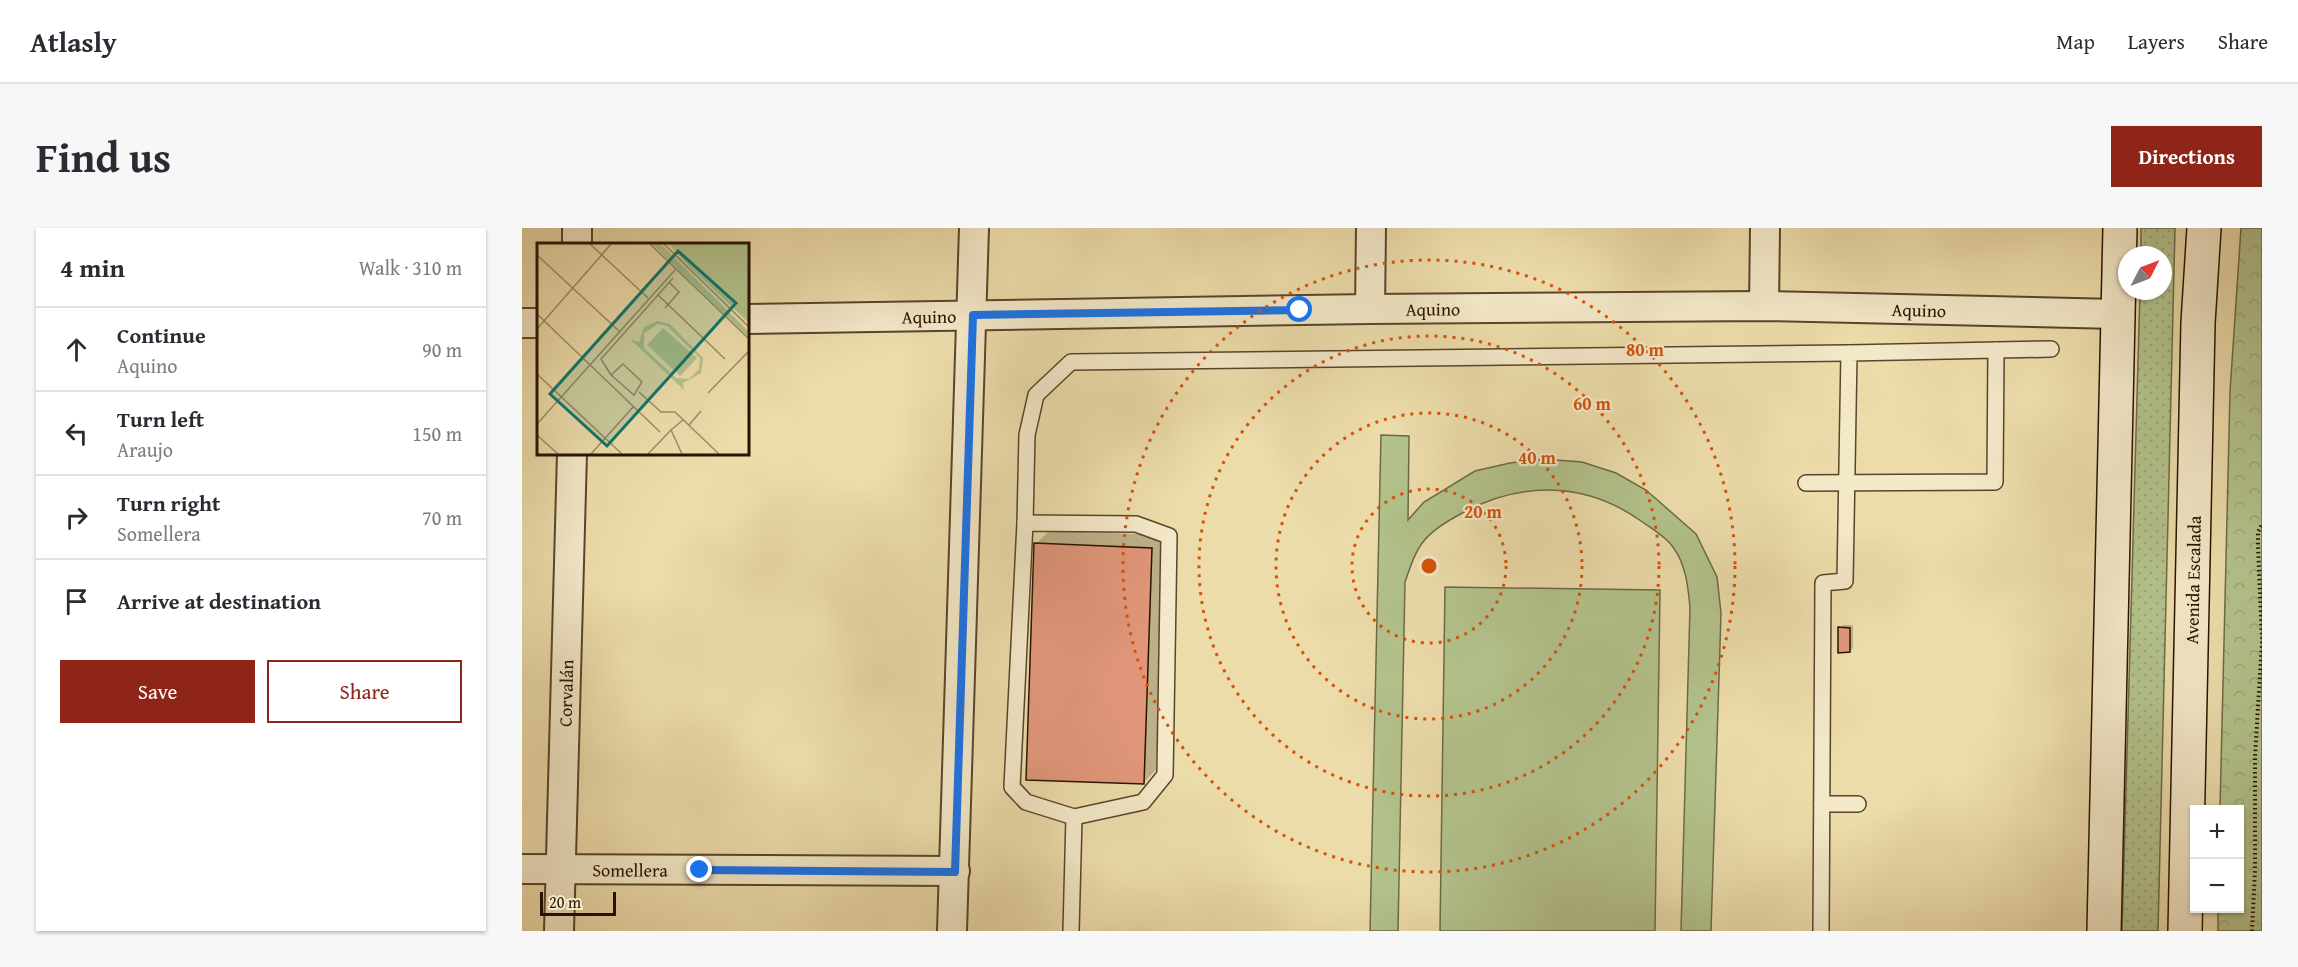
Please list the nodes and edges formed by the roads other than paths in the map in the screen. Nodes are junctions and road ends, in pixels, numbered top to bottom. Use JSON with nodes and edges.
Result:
{"nodes":[{"id":1,"x":974,"y":228,"type":"edge"},
{"id":2,"x":1371,"y":228,"type":"edge"},
{"id":3,"x":1765,"y":228,"type":"edge"},
{"id":4,"x":2120,"y":228,"type":"edge"},
{"id":5,"x":2204,"y":228,"type":"edge"},
{"id":6,"x":1764,"y":306,"type":"junction"},
{"id":7,"x":1370,"y":309,"type":"junction"},
{"id":8,"x":2117,"y":314,"type":"junction"},
{"id":9,"x":973,"y":315,"type":"junction"},
{"id":10,"x":748,"y":319,"type":"edge"},
{"id":11,"x":1996,"y":350,"type":"junction"},
{"id":12,"x":2051,"y":350,"type":"dead end"},
{"id":13,"x":1849,"y":353,"type":"junction"},
{"id":14,"x":572,"y":454,"type":"edge"},
{"id":15,"x":1806,"y":483,"type":"dead end"},
{"id":16,"x":1846,"y":483,"type":"junction"},
{"id":17,"x":1024,"y":523,"type":"junction"},
{"id":18,"x":1822,"y":804,"type":"junction"},
{"id":19,"x":1858,"y":804,"type":"dead end"},
{"id":20,"x":1074,"y":817,"type":"junction"},
{"id":21,"x":522,"y":869,"type":"edge"},
{"id":22,"x":560,"y":869,"type":"junction"},
{"id":23,"x":955,"y":872,"type":"junction"},
{"id":24,"x":559,"y":931,"type":"edge"},
{"id":25,"x":952,"y":931,"type":"edge"},
{"id":26,"x":1071,"y":931,"type":"edge"},
{"id":27,"x":1821,"y":931,"type":"edge"},
{"id":28,"x":2104,"y":931,"type":"edge"},
{"id":29,"x":2185,"y":931,"type":"edge"}],
"edges":[{"from":1,"to":9,"type":"street"},
{"from":2,"to":7,"type":"street"},
{"from":3,"to":6,"type":"street"},
{"from":4,"to":8,"type":"main road"},
{"from":5,"to":29,"type":"main road","name":"Avenida Escalada"},
{"from":6,"to":7,"type":"street","name":"Aquino"},
{"from":6,"to":8,"type":"street","name":"Aquino"},
{"from":7,"to":9,"type":"street","name":"Aquino"},
{"from":8,"to":28,"type":"main road"},
{"from":9,"to":10,"type":"street","name":"Aquino"},
{"from":9,"to":23,"type":"street"},
{"from":11,"to":12,"type":"lane"},
{"from":11,"to":13,"type":"lane"},
{"from":11,"to":16,"type":"lane"},
{"from":13,"to":16,"type":"lane"},
{"from":13,"to":17,"type":"lane"},
{"from":14,"to":22,"type":"street","name":"Corvalán"},
{"from":15,"to":16,"type":"lane"},
{"from":16,"to":18,"type":"lane"},
{"from":17,"to":20,"type":"lane"},
{"from":17,"to":20,"type":"lane"},
{"from":18,"to":19,"type":"lane"},
{"from":18,"to":27,"type":"lane"},
{"from":20,"to":26,"type":"lane"},
{"from":21,"to":22,"type":"street","name":"Somellera"},
{"from":22,"to":23,"type":"street","name":"Somellera"},
{"from":22,"to":24,"type":"street","name":"Corvalán"},
{"from":23,"to":25,"type":"street"}]}
